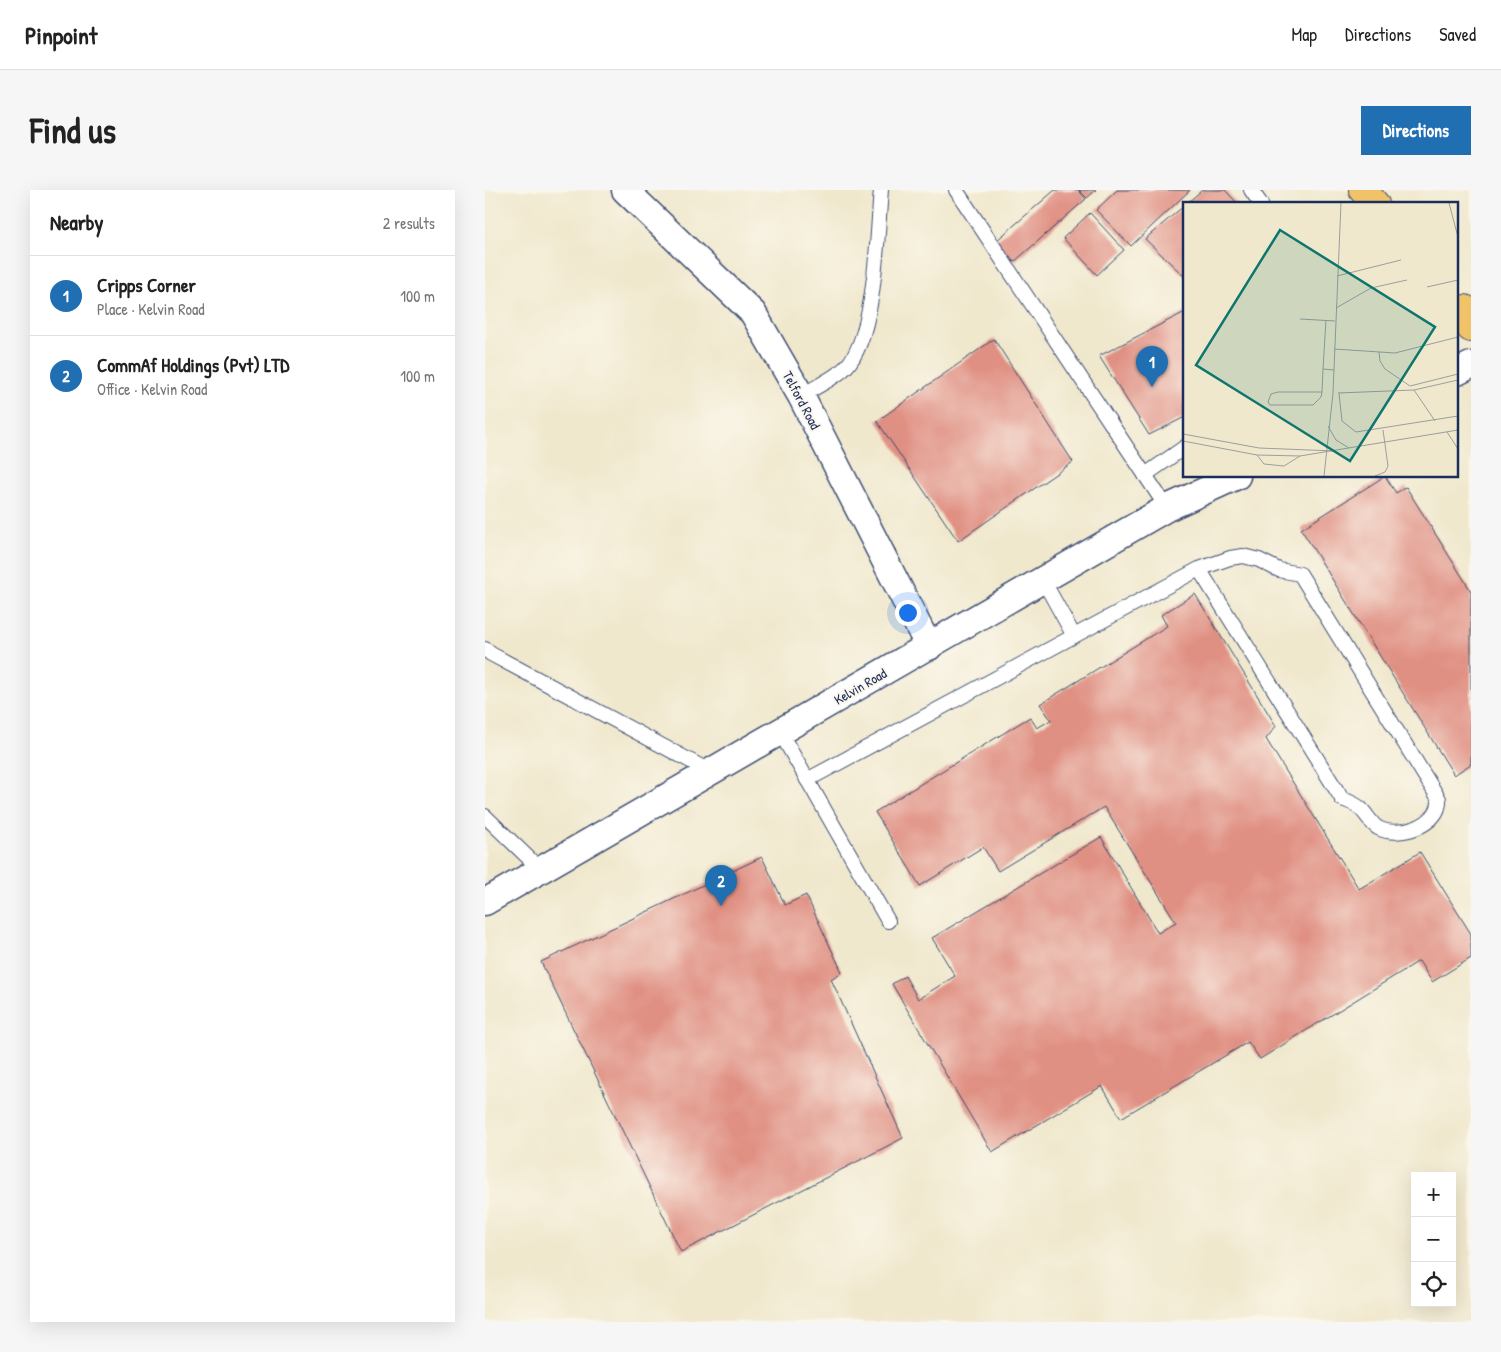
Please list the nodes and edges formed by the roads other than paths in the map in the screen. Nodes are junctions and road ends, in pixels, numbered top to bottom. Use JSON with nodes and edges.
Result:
{"nodes":[{"id":1,"x":625,"y":190,"type":"edge"},
{"id":2,"x":881,"y":190,"type":"edge"},
{"id":3,"x":956,"y":190,"type":"edge"},
{"id":4,"x":1251,"y":190,"type":"edge"},
{"id":5,"x":1363,"y":190,"type":"edge"},
{"id":6,"x":1260,"y":202,"type":"edge"},
{"id":7,"x":1373,"y":202,"type":"edge"},
{"id":8,"x":1471,"y":365,"type":"edge"},
{"id":9,"x":1459,"y":371,"type":"edge"},
{"id":10,"x":801,"y":396,"type":"junction"},
{"id":11,"x":1183,"y":449,"type":"edge"},
{"id":12,"x":1145,"y":476,"type":"junction"},
{"id":13,"x":1233,"y":478,"type":"edge"},
{"id":14,"x":1167,"y":508,"type":"junction"},
{"id":15,"x":1199,"y":569,"type":"junction"},
{"id":16,"x":1043,"y":580,"type":"junction"},
{"id":17,"x":1074,"y":636,"type":"junction"},
{"id":18,"x":929,"y":647,"type":"junction"},
{"id":19,"x":485,"y":649,"type":"edge"},
{"id":20,"x":780,"y":732,"type":"junction"},
{"id":21,"x":711,"y":772,"type":"junction"},
{"id":22,"x":807,"y":780,"type":"junction"},
{"id":23,"x":485,"y":816,"type":"edge"},
{"id":24,"x":541,"y":869,"type":"junction"},
{"id":25,"x":485,"y":902,"type":"edge"},
{"id":26,"x":888,"y":921,"type":"dead end"}],
"edges":[{"from":1,"to":10,"type":"street","name":"Telford Road"},
{"from":2,"to":10,"type":"lane"},
{"from":3,"to":12,"type":"lane"},
{"from":4,"to":6,"type":"lane"},
{"from":5,"to":7,"type":"main road"},
{"from":8,"to":9,"type":"street"},
{"from":10,"to":18,"type":"street","name":"Telford Road"},
{"from":11,"to":12,"type":"lane"},
{"from":12,"to":14,"type":"lane"},
{"from":13,"to":14,"type":"street","name":"Kelvin Road"},
{"from":14,"to":16,"type":"street","name":"Kelvin Road"},
{"from":15,"to":15,"type":"lane"},
{"from":15,"to":17,"type":"lane"},
{"from":16,"to":17,"type":"lane"},
{"from":16,"to":18,"type":"street","name":"Kelvin Road"},
{"from":17,"to":22,"type":"lane"},
{"from":18,"to":20,"type":"street","name":"Kelvin Road"},
{"from":19,"to":21,"type":"lane"},
{"from":20,"to":21,"type":"street","name":"Kelvin Road"},
{"from":20,"to":22,"type":"lane"},
{"from":21,"to":24,"type":"street","name":"Kelvin Road"},
{"from":22,"to":26,"type":"lane"},
{"from":23,"to":24,"type":"lane"},
{"from":24,"to":25,"type":"street","name":"Kelvin Road"}]}
